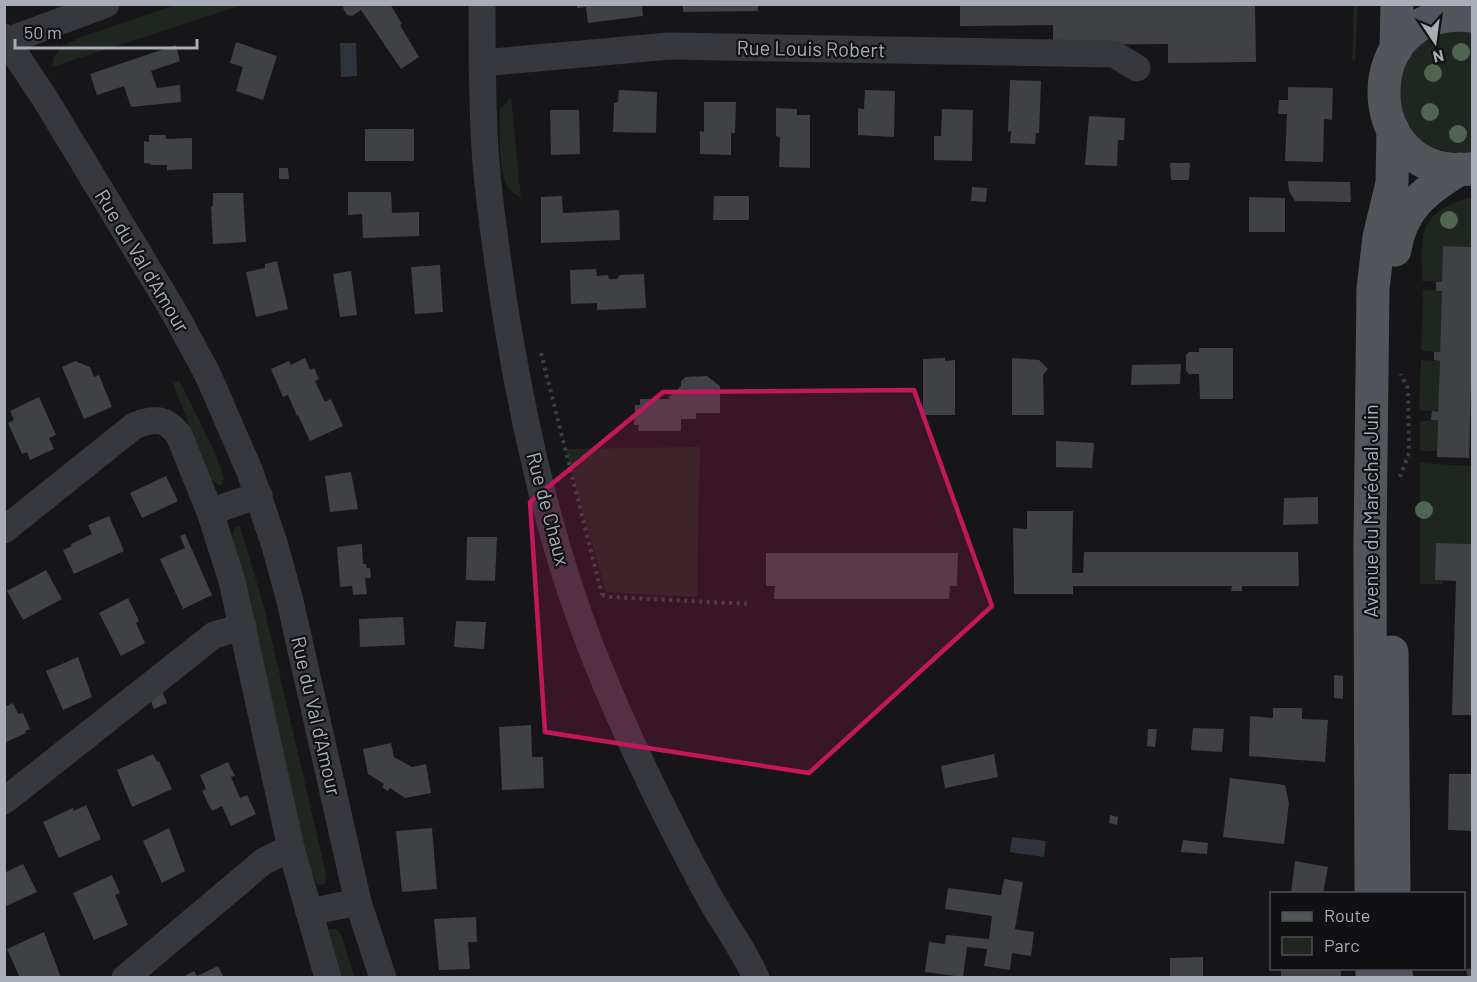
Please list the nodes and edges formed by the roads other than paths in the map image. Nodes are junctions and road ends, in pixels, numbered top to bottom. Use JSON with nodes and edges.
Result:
{"nodes":[{"id":1,"x":106,"y":4,"type":"edge"},
{"id":2,"x":482,"y":4,"type":"edge"},
{"id":3,"x":1397,"y":4,"type":"edge"},
{"id":4,"x":1462,"y":4,"type":"edge"},
{"id":5,"x":1473,"y":14,"type":"edge"},
{"id":6,"x":7,"y":40,"type":"edge"},
{"id":7,"x":1396,"y":49,"type":"junction"},
{"id":8,"x":483,"y":63,"type":"junction"},
{"id":9,"x":1137,"y":68,"type":"dead end"},
{"id":10,"x":1393,"y":130,"type":"junction"},
{"id":11,"x":1466,"y":169,"type":"edge"},
{"id":12,"x":259,"y":495,"type":"junction"},
{"id":13,"x":210,"y":512,"type":"junction"},
{"id":14,"x":4,"y":530,"type":"edge"},
{"id":15,"x":243,"y":627,"type":"junction"},
{"id":16,"x":4,"y":801,"type":"edge"},
{"id":17,"x":291,"y":848,"type":"junction"},
{"id":18,"x":1371,"y":892,"type":"edge"},
{"id":19,"x":1394,"y":892,"type":"edge"},
{"id":20,"x":358,"y":903,"type":"junction"},
{"id":21,"x":309,"y":912,"type":"junction"},
{"id":22,"x":757,"y":976,"type":"edge"},
{"id":23,"x":125,"y":978,"type":"edge"},
{"id":24,"x":328,"y":978,"type":"edge"},
{"id":25,"x":383,"y":978,"type":"edge"}],
"edges":[{"from":1,"to":6,"type":"street"},
{"from":2,"to":8,"type":"street","name":"Rue de Chaux"},
{"from":3,"to":7,"type":"main road"},
{"from":4,"to":5,"type":"main road"},
{"from":5,"to":7,"type":"main road"},
{"from":6,"to":12,"type":"street","name":"Rue du Val d'Amour"},
{"from":7,"to":10,"type":"main road"},
{"from":8,"to":9,"type":"street","name":"Rue Louis Robert"},
{"from":8,"to":22,"type":"street","name":"Rue de Chaux"},
{"from":10,"to":11,"type":"main road"},
{"from":10,"to":18,"type":"main road","name":"Avenue du Maréchal Juin"},
{"from":11,"to":19,"type":"main road","name":"Avenue du Maréchal Juin"},
{"from":12,"to":13,"type":"street"},
{"from":12,"to":20,"type":"street","name":"Rue du Val d'Amour"},
{"from":13,"to":14,"type":"street"},
{"from":13,"to":15,"type":"street"},
{"from":15,"to":16,"type":"street"},
{"from":15,"to":17,"type":"street"},
{"from":17,"to":21,"type":"street"},
{"from":17,"to":23,"type":"street"},
{"from":20,"to":21,"type":"street"},
{"from":20,"to":25,"type":"street","name":"Rue du Val d'Amour"},
{"from":21,"to":24,"type":"street"}]}
